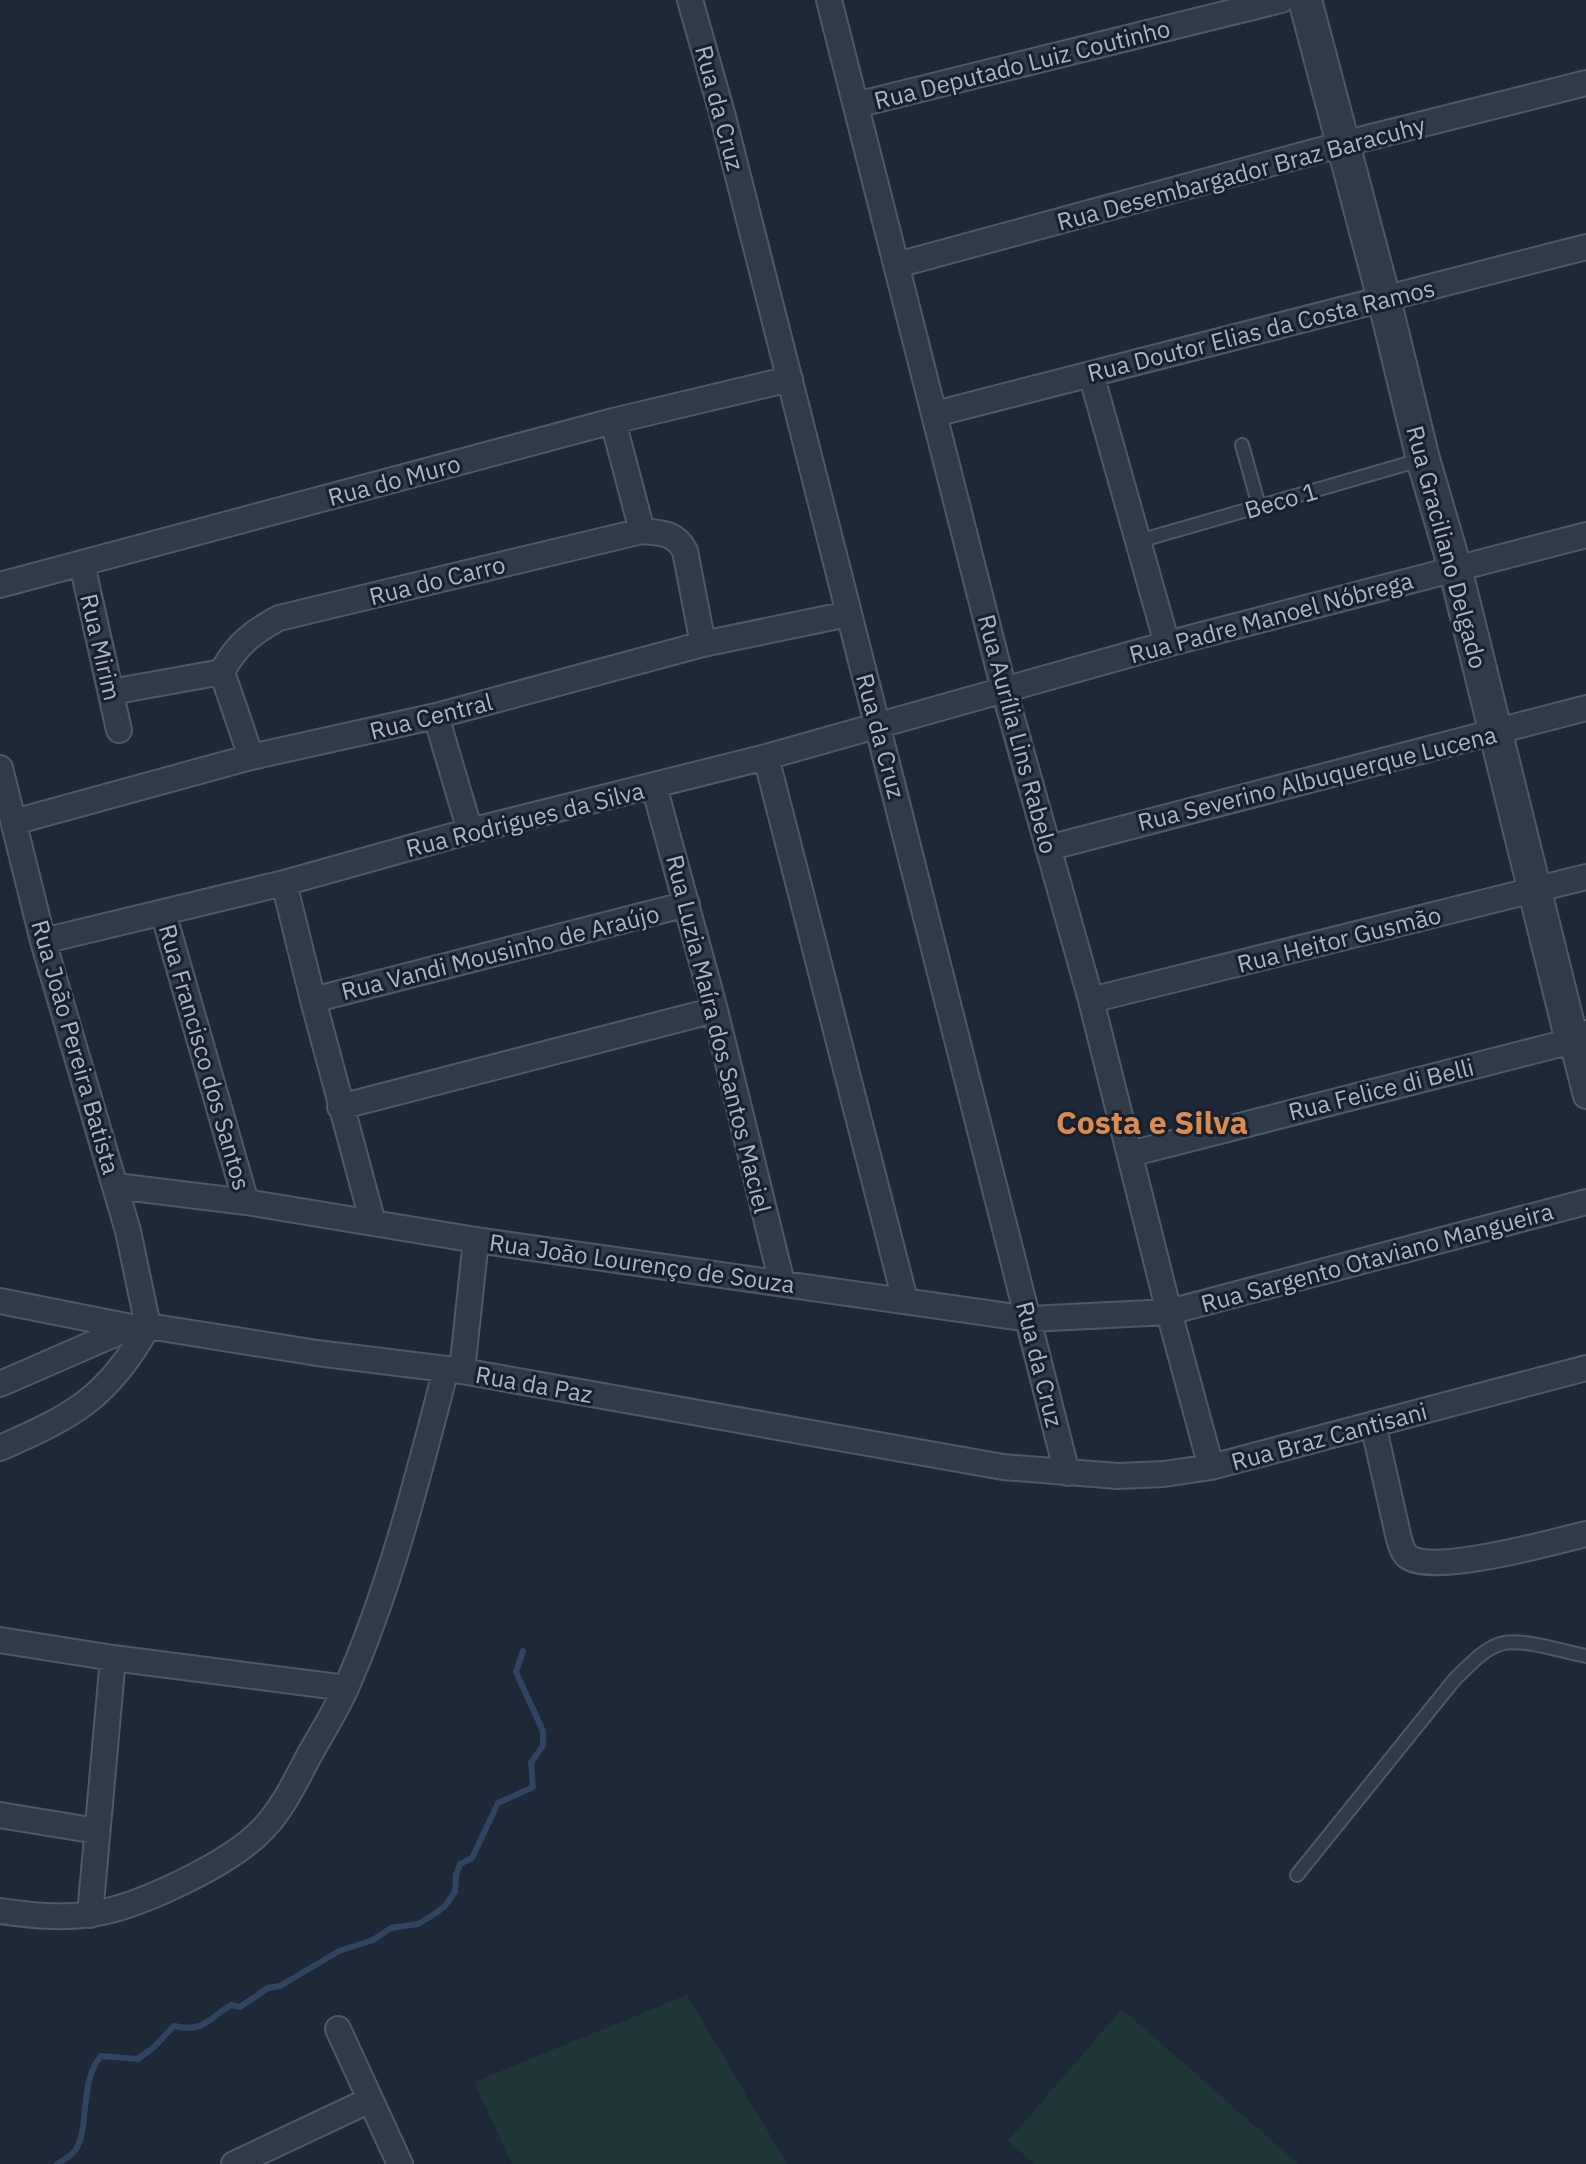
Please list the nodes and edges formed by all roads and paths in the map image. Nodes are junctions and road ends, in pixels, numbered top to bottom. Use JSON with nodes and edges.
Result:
{"nodes":[{"id":1,"x":690,"y":0,"type":"edge"},
{"id":2,"x":829,"y":0,"type":"edge"},
{"id":3,"x":1281,"y":0,"type":"edge"},
{"id":4,"x":1305,"y":0,"type":"edge"},
{"id":5,"x":1586,"y":83,"type":"edge"},
{"id":6,"x":856,"y":105,"type":"junction"},
{"id":7,"x":1343,"y":144,"type":"junction"},
{"id":8,"x":1586,"y":247,"type":"edge"},
{"id":9,"x":897,"y":265,"type":"junction"},
{"id":10,"x":1384,"y":299,"type":"junction"},
{"id":11,"x":1091,"y":374,"type":"junction"},
{"id":12,"x":790,"y":379,"type":"junction"},
{"id":13,"x":935,"y":414,"type":"junction"},
{"id":14,"x":613,"y":421,"type":"junction"},
{"id":15,"x":1242,"y":445,"type":"dead end"},
{"id":16,"x":1423,"y":459,"type":"junction"},
{"id":17,"x":1259,"y":506,"type":"junction"},
{"id":18,"x":642,"y":531,"type":"junction"},
{"id":19,"x":1586,"y":535,"type":"edge"},
{"id":20,"x":1139,"y":541,"type":"junction"},
{"id":21,"x":82,"y":564,"type":"junction"},
{"id":22,"x":1455,"y":568,"type":"junction"},
{"id":23,"x":0,"y":585,"type":"edge"},
{"id":24,"x":848,"y":614,"type":"junction"},
{"id":25,"x":703,"y":644,"type":"junction"},
{"id":26,"x":1167,"y":644,"type":"junction"},
{"id":27,"x":222,"y":672,"type":"junction"},
{"id":28,"x":1004,"y":690,"type":"junction"},
{"id":29,"x":111,"y":692,"type":"junction"},
{"id":30,"x":1586,"y":708,"type":"edge"},
{"id":31,"x":436,"y":716,"type":"junction"},
{"id":32,"x":879,"y":726,"type":"junction"},
{"id":33,"x":119,"y":730,"type":"dead end"},
{"id":34,"x":1494,"y":733,"type":"junction"},
{"id":35,"x":251,"y":757,"type":"junction"},
{"id":36,"x":766,"y":757,"type":"junction"},
{"id":37,"x":0,"y":768,"type":"edge"},
{"id":38,"x":654,"y":786,"type":"junction"},
{"id":39,"x":14,"y":822,"type":"junction"},
{"id":40,"x":470,"y":831,"type":"junction"},
{"id":41,"x":1048,"y":848,"type":"junction"},
{"id":42,"x":1586,"y":877,"type":"edge"},
{"id":43,"x":284,"y":883,"type":"junction"},
{"id":44,"x":1534,"y":890,"type":"junction"},
{"id":45,"x":687,"y":904,"type":"junction"},
{"id":46,"x":163,"y":912,"type":"junction"},
{"id":47,"x":43,"y":941,"type":"junction"},
{"id":48,"x":313,"y":1000,"type":"junction"},
{"id":49,"x":1091,"y":1000,"type":"junction"},
{"id":50,"x":715,"y":1010,"type":"junction"},
{"id":51,"x":1579,"y":1039,"type":"edge"},
{"id":52,"x":1586,"y":1096,"type":"edge"},
{"id":53,"x":340,"y":1107,"type":"junction"},
{"id":54,"x":1130,"y":1154,"type":"junction"},
{"id":55,"x":116,"y":1186,"type":"junction"},
{"id":56,"x":246,"y":1202,"type":"junction"},
{"id":57,"x":1586,"y":1202,"type":"edge"},
{"id":58,"x":373,"y":1223,"type":"junction"},
{"id":59,"x":476,"y":1240,"type":"junction"},
{"id":60,"x":782,"y":1283,"type":"junction"},
{"id":61,"x":905,"y":1300,"type":"junction"},
{"id":62,"x":0,"y":1301,"type":"edge"},
{"id":63,"x":1169,"y":1312,"type":"junction"},
{"id":64,"x":1029,"y":1319,"type":"junction"},
{"id":65,"x":140,"y":1326,"type":"junction"},
{"id":66,"x":1586,"y":1368,"type":"edge"},
{"id":67,"x":454,"y":1370,"type":"junction"},
{"id":68,"x":0,"y":1384,"type":"edge"},
{"id":69,"x":1373,"y":1424,"type":"junction"},
{"id":70,"x":0,"y":1448,"type":"edge"},
{"id":71,"x":1211,"y":1467,"type":"junction"},
{"id":72,"x":1067,"y":1473,"type":"junction"},
{"id":73,"x":1586,"y":1534,"type":"edge"},
{"id":74,"x":0,"y":1640,"type":"edge"},
{"id":75,"x":1586,"y":1656,"type":"edge"},
{"id":76,"x":113,"y":1658,"type":"junction"},
{"id":77,"x":346,"y":1688,"type":"junction"},
{"id":78,"x":0,"y":1815,"type":"edge"},
{"id":79,"x":97,"y":1831,"type":"junction"},
{"id":80,"x":1297,"y":1875,"type":"dead end"},
{"id":81,"x":0,"y":1911,"type":"edge"},
{"id":82,"x":90,"y":1915,"type":"junction"},
{"id":83,"x":338,"y":2029,"type":"dead end"},
{"id":84,"x":370,"y":2100,"type":"junction"},
{"id":85,"x":234,"y":2164,"type":"edge"},
{"id":86,"x":400,"y":2164,"type":"edge"}],
"edges":[{"from":1,"to":12,"type":"street","name":"Rua da Cruz"},
{"from":2,"to":6,"type":"street","name":"Rua Aurília Lins Rabelo"},
{"from":3,"to":6,"type":"street","name":"Rua Deputado Luiz Coutinho"},
{"from":4,"to":7,"type":"street","name":"Rua Graciliano Delgado"},
{"from":5,"to":7,"type":"street","name":"Rua Desembargador Braz Baracuhy"},
{"from":6,"to":9,"type":"street","name":"Rua Aurília Lins Rabelo"},
{"from":7,"to":9,"type":"street","name":"Rua Desembargador Braz Baracuhy"},
{"from":7,"to":10,"type":"street","name":"Rua Graciliano Delgado"},
{"from":8,"to":10,"type":"street","name":"Rua Doutor Elias da Costa Ramos"},
{"from":9,"to":13,"type":"street","name":"Rua Aurília Lins Rabelo"},
{"from":10,"to":11,"type":"street","name":"Rua Doutor Elias da Costa Ramos"},
{"from":10,"to":16,"type":"street","name":"Rua Graciliano Delgado"},
{"from":11,"to":13,"type":"street","name":"Rua Doutor Elias da Costa Ramos"},
{"from":11,"to":20,"type":"street"},
{"from":12,"to":14,"type":"street","name":"Rua do Muro"},
{"from":12,"to":24,"type":"street","name":"Rua da Cruz"},
{"from":13,"to":28,"type":"street","name":"Rua Aurília Lins Rabelo"},
{"from":14,"to":18,"type":"street"},
{"from":14,"to":21,"type":"street","name":"Rua do Muro"},
{"from":15,"to":17,"type":"lane"},
{"from":16,"to":17,"type":"lane","name":"Beco 1"},
{"from":16,"to":22,"type":"street","name":"Rua Graciliano Delgado"},
{"from":17,"to":20,"type":"lane","name":"Beco 1"},
{"from":18,"to":25,"type":"street","name":"Rua do Carro"},
{"from":18,"to":27,"type":"street","name":"Rua do Carro"},
{"from":19,"to":22,"type":"street","name":"Rua Padre Manoel Nóbrega"},
{"from":20,"to":26,"type":"street"},
{"from":21,"to":23,"type":"street","name":"Rua do Muro"},
{"from":21,"to":29,"type":"street","name":"Rua Mirim"},
{"from":22,"to":26,"type":"street","name":"Rua Padre Manoel Nóbrega"},
{"from":22,"to":34,"type":"street","name":"Rua Graciliano Delgado"},
{"from":24,"to":25,"type":"street","name":"Rua Central"},
{"from":24,"to":32,"type":"street","name":"Rua da Cruz"},
{"from":25,"to":31,"type":"street","name":"Rua Central"},
{"from":26,"to":28,"type":"street","name":"Rua Padre Manoel Nóbrega"},
{"from":27,"to":29,"type":"street"},
{"from":27,"to":35,"type":"street"},
{"from":28,"to":32,"type":"street","name":"Rua Rodrigues da Silva"},
{"from":28,"to":41,"type":"street","name":"Rua Aurília Lins Rabelo"},
{"from":29,"to":33,"type":"street","name":"Rua Mirim"},
{"from":30,"to":34,"type":"street","name":"Rua Severino Albuquerque Lucena"},
{"from":31,"to":35,"type":"street","name":"Rua Central"},
{"from":31,"to":40,"type":"street"},
{"from":32,"to":36,"type":"street","name":"Rua Rodrigues da Silva"},
{"from":32,"to":64,"type":"street","name":"Rua da Cruz"},
{"from":34,"to":41,"type":"street","name":"Rua Severino Albuquerque Lucena"},
{"from":34,"to":44,"type":"street","name":"Rua Graciliano Delgado"},
{"from":35,"to":39,"type":"street","name":"Rua Central"},
{"from":36,"to":38,"type":"street","name":"Rua Rodrigues da Silva"},
{"from":36,"to":61,"type":"street"},
{"from":37,"to":39,"type":"street","name":"Rua João Pereira Batista"},
{"from":38,"to":40,"type":"street","name":"Rua Rodrigues da Silva"},
{"from":38,"to":45,"type":"street","name":"Rua Luzia Maíra dos Santos Maciel"},
{"from":39,"to":47,"type":"street","name":"Rua João Pereira Batista"},
{"from":40,"to":43,"type":"street","name":"Rua Rodrigues da Silva"},
{"from":41,"to":49,"type":"street","name":"Rua Aurília Lins Rabelo"},
{"from":42,"to":44,"type":"street","name":"Rua Heitor Gusmão"},
{"from":43,"to":46,"type":"street","name":"Rua Rodrigues da Silva"},
{"from":43,"to":48,"type":"street"},
{"from":44,"to":49,"type":"street","name":"Rua Heitor Gusmão"},
{"from":44,"to":51,"type":"street","name":"Rua Graciliano Delgado"},
{"from":45,"to":48,"type":"street","name":"Rua Vandi Mousinho de Araújo"},
{"from":45,"to":50,"type":"street","name":"Rua Luzia Maíra dos Santos Maciel"},
{"from":46,"to":47,"type":"street","name":"Rua Rodrigues da Silva"},
{"from":46,"to":56,"type":"street","name":"Rua Francisco dos Santos"},
{"from":47,"to":55,"type":"street","name":"Rua João Pereira Batista"},
{"from":48,"to":53,"type":"street"},
{"from":49,"to":54,"type":"street","name":"Rua Aurília Lins Rabelo"},
{"from":50,"to":53,"type":"street"},
{"from":50,"to":60,"type":"street","name":"Rua Luzia Maíra dos Santos Maciel"},
{"from":51,"to":52,"type":"street","name":"Rua Graciliano Delgado"},
{"from":51,"to":54,"type":"street","name":"Rua Felice di Belli"},
{"from":53,"to":58,"type":"street"},
{"from":54,"to":63,"type":"street","name":"Rua Aurília Lins Rabelo"},
{"from":55,"to":56,"type":"street","name":"Rua João Lourenço de Souza"},
{"from":55,"to":65,"type":"street","name":"Rua João Pereira Batista"},
{"from":56,"to":58,"type":"street","name":"Rua João Lourenço de Souza"},
{"from":57,"to":63,"type":"street","name":"Rua Sargento Otaviano Mangueira"},
{"from":58,"to":59,"type":"street","name":"Rua João Lourenço de Souza"},
{"from":59,"to":60,"type":"street","name":"Rua João Lourenço de Souza"},
{"from":59,"to":67,"type":"street"},
{"from":60,"to":61,"type":"street","name":"Rua João Lourenço de Souza"},
{"from":61,"to":64,"type":"street","name":"Rua João Lourenço de Souza"},
{"from":62,"to":65,"type":"street","name":"Rua da Paz"},
{"from":63,"to":64,"type":"street","name":"Rua João Lourenço de Souza"},
{"from":63,"to":71,"type":"street","name":"Rua Aurília Lins Rabelo"},
{"from":64,"to":72,"type":"street","name":"Rua da Cruz"},
{"from":65,"to":67,"type":"street","name":"Rua da Paz"},
{"from":65,"to":68,"type":"street"},
{"from":65,"to":70,"type":"street"},
{"from":66,"to":69,"type":"street","name":"Rua Braz Cantisani"},
{"from":67,"to":72,"type":"street","name":"Rua da Paz"},
{"from":67,"to":77,"type":"street"},
{"from":69,"to":71,"type":"street","name":"Rua Braz Cantisani"},
{"from":69,"to":73,"type":"street"},
{"from":71,"to":72,"type":"street","name":"Rua Braz Cantisani"},
{"from":74,"to":76,"type":"street"},
{"from":75,"to":80,"type":"lane"},
{"from":76,"to":77,"type":"street"},
{"from":76,"to":79,"type":"street"},
{"from":77,"to":82,"type":"street"},
{"from":78,"to":79,"type":"street"},
{"from":79,"to":82,"type":"street"},
{"from":81,"to":82,"type":"street"},
{"from":83,"to":84,"type":"street"},
{"from":84,"to":85,"type":"street"},
{"from":84,"to":86,"type":"street"}]}
